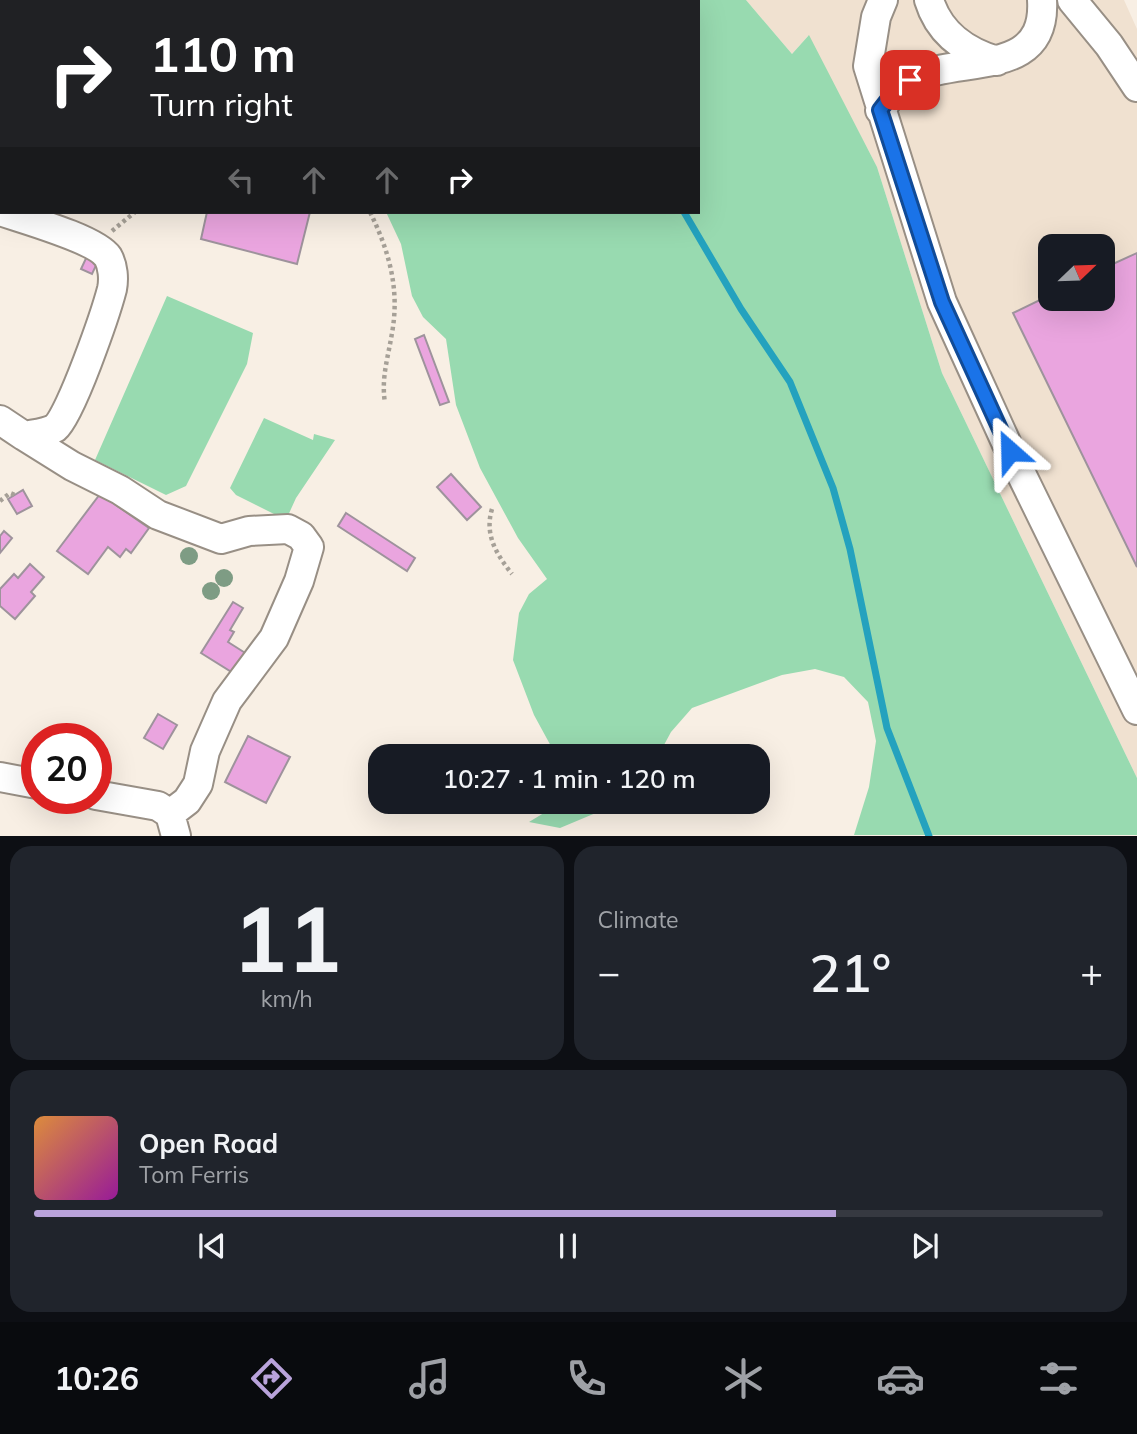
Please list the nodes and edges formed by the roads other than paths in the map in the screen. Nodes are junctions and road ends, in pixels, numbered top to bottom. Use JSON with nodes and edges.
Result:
{"nodes":[{"id":1,"x":883,"y":0,"type":"edge"},
{"id":2,"x":929,"y":0,"type":"edge"},
{"id":3,"x":1042,"y":0,"type":"edge"},
{"id":4,"x":1072,"y":0,"type":"edge"},
{"id":5,"x":997,"y":61,"type":"junction"},
{"id":6,"x":1137,"y":87,"type":"edge"},
{"id":7,"x":880,"y":110,"type":"junction"},
{"id":8,"x":8,"y":214,"type":"edge"},
{"id":9,"x":0,"y":420,"type":"edge"},
{"id":10,"x":24,"y":436,"type":"junction"},
{"id":11,"x":1137,"y":710,"type":"edge"},
{"id":12,"x":0,"y":777,"type":"edge"},
{"id":13,"x":21,"y":781,"type":"edge"},
{"id":14,"x":112,"y":798,"type":"edge"},
{"id":15,"x":173,"y":825,"type":"edge"}],
"edges":[{"from":1,"to":7,"type":"street"},
{"from":2,"to":5,"type":"street"},
{"from":3,"to":5,"type":"street"},
{"from":4,"to":6,"type":"street"},
{"from":5,"to":7,"type":"street"},
{"from":7,"to":11,"type":"street"},
{"from":8,"to":10,"type":"street"},
{"from":9,"to":10,"type":"street"},
{"from":10,"to":15,"type":"street"},
{"from":12,"to":13,"type":"street"},
{"from":14,"to":15,"type":"street"}]}
